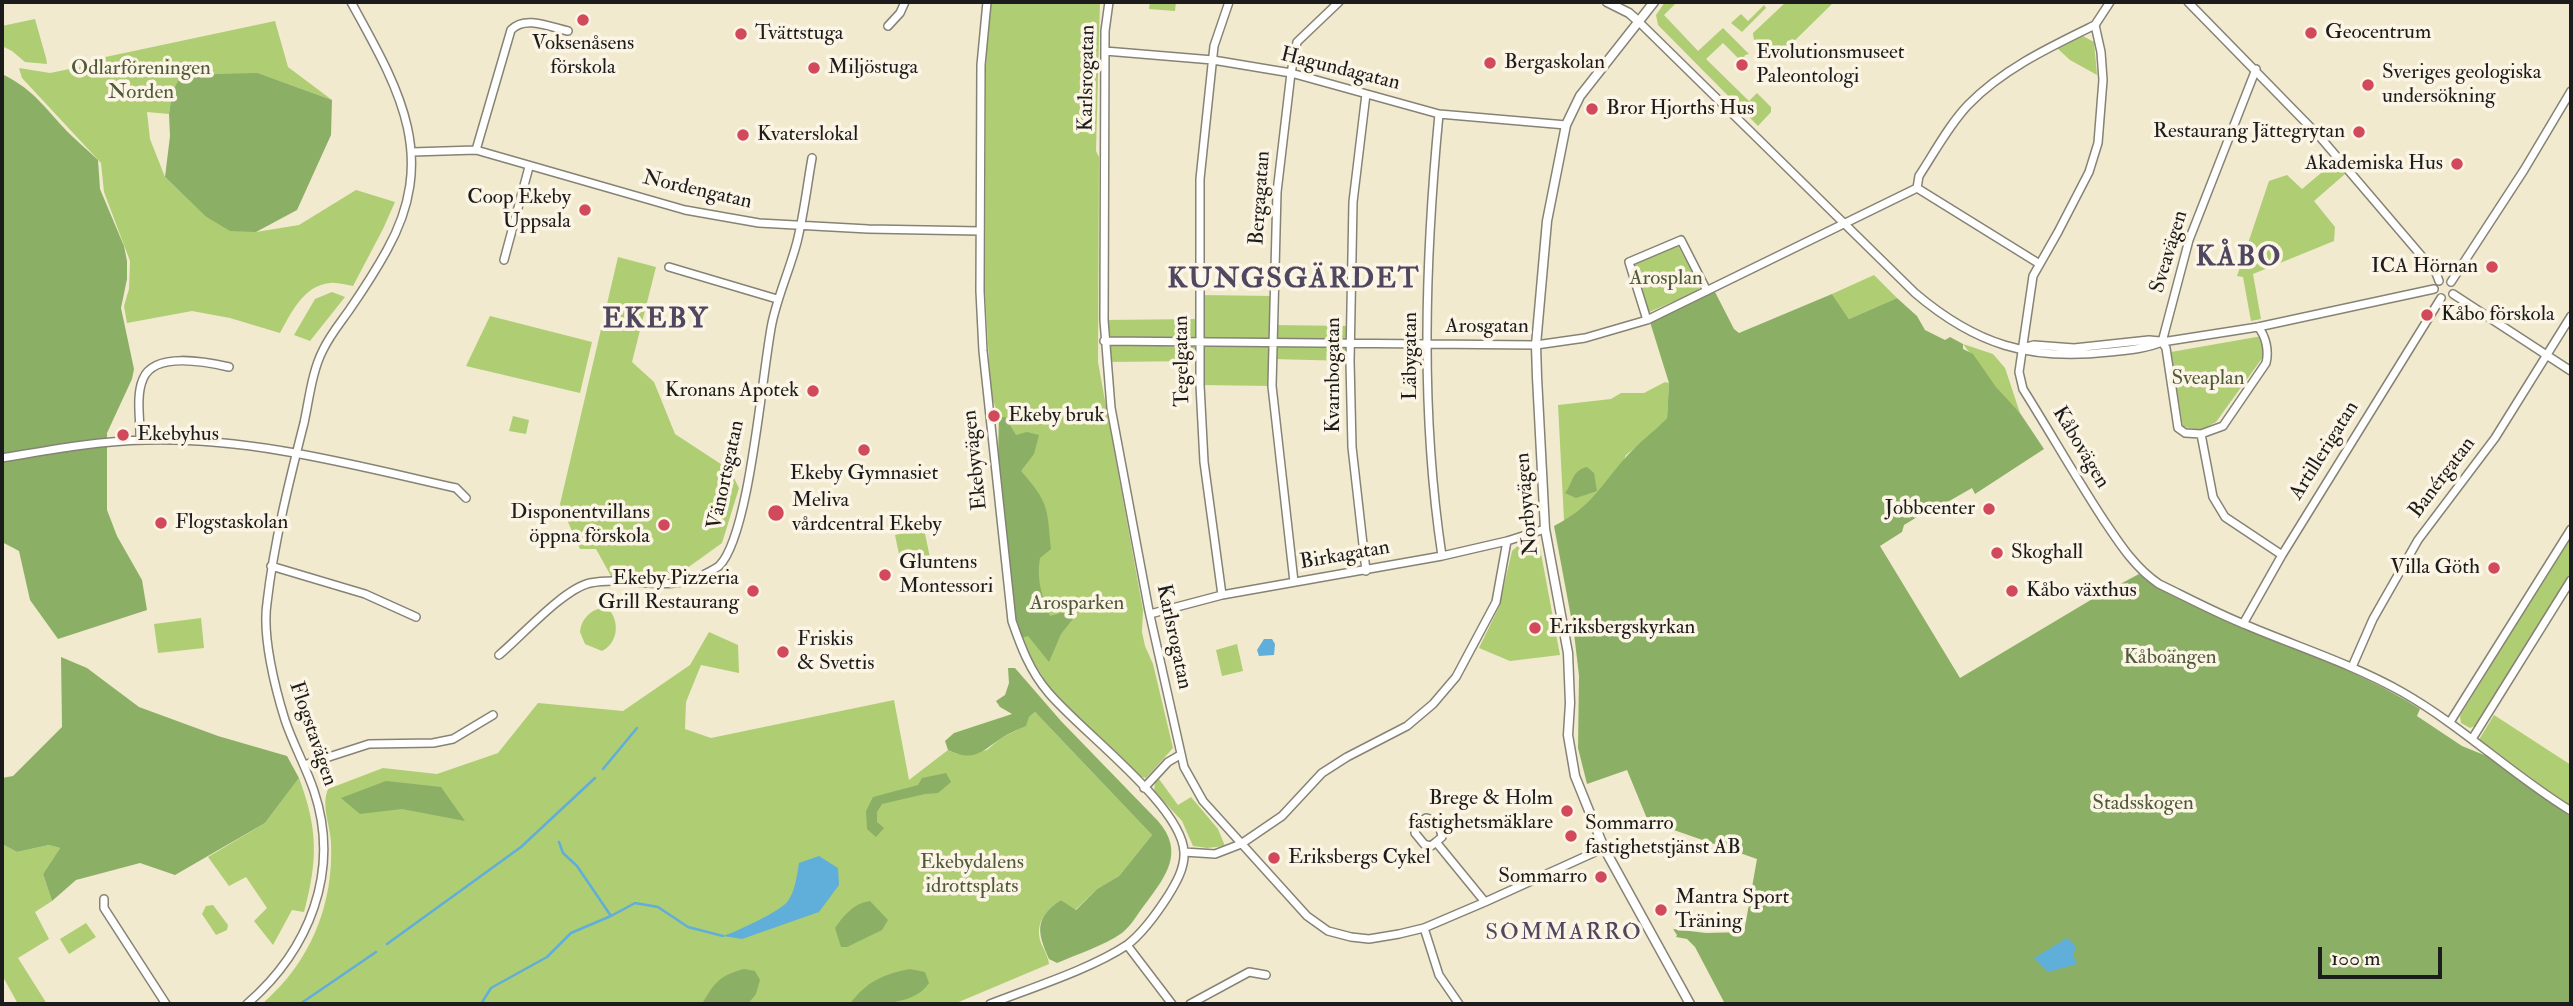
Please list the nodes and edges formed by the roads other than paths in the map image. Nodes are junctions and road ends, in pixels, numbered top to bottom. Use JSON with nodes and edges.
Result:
{"nodes":[{"id":1,"x":351,"y":2,"type":"edge"},
{"id":2,"x":905,"y":2,"type":"edge"},
{"id":3,"x":987,"y":2,"type":"edge"},
{"id":4,"x":1109,"y":2,"type":"edge"},
{"id":5,"x":1230,"y":2,"type":"edge"},
{"id":6,"x":1339,"y":2,"type":"edge"},
{"id":7,"x":1607,"y":2,"type":"edge"},
{"id":8,"x":1654,"y":2,"type":"edge"},
{"id":9,"x":2110,"y":2,"type":"edge"},
{"id":10,"x":2189,"y":2,"type":"edge"},
{"id":11,"x":1638,"y":21,"type":"junction"},
{"id":12,"x":2095,"y":25,"type":"junction"},
{"id":13,"x":888,"y":26,"type":"dead end"},
{"id":14,"x":568,"y":31,"type":"dead end"},
{"id":15,"x":1105,"y":51,"type":"junction"},
{"id":16,"x":1213,"y":60,"type":"junction"},
{"id":17,"x":2256,"y":69,"type":"junction"},
{"id":18,"x":1291,"y":74,"type":"junction"},
{"id":19,"x":2571,"y":91,"type":"edge"},
{"id":20,"x":1366,"y":94,"type":"junction"},
{"id":21,"x":1439,"y":114,"type":"junction"},
{"id":22,"x":1566,"y":125,"type":"junction"},
{"id":23,"x":476,"y":150,"type":"junction"},
{"id":24,"x":412,"y":152,"type":"junction"},
{"id":25,"x":812,"y":158,"type":"dead end"},
{"id":26,"x":529,"y":167,"type":"junction"},
{"id":27,"x":1917,"y":188,"type":"junction"},
{"id":28,"x":1844,"y":223,"type":"junction"},
{"id":29,"x":800,"y":227,"type":"junction"},
{"id":30,"x":979,"y":231,"type":"junction"},
{"id":31,"x":504,"y":260,"type":"dead end"},
{"id":32,"x":2038,"y":263,"type":"junction"},
{"id":33,"x":670,"y":267,"type":"dead end"},
{"id":34,"x":2439,"y":281,"type":"junction"},
{"id":35,"x":2451,"y":282,"type":"junction"},
{"id":36,"x":2434,"y":289,"type":"junction"},
{"id":37,"x":1707,"y":291,"type":"junction"},
{"id":38,"x":2453,"y":294,"type":"junction"},
{"id":39,"x":2441,"y":298,"type":"junction"},
{"id":40,"x":777,"y":299,"type":"junction"},
{"id":41,"x":2571,"y":316,"type":"edge"},
{"id":42,"x":1647,"y":320,"type":"junction"},
{"id":43,"x":2258,"y":327,"type":"junction"},
{"id":44,"x":1104,"y":341,"type":"junction"},
{"id":45,"x":1200,"y":342,"type":"junction"},
{"id":46,"x":2162,"y":342,"type":"junction"},
{"id":47,"x":1272,"y":343,"type":"junction"},
{"id":48,"x":1350,"y":344,"type":"junction"},
{"id":49,"x":1427,"y":344,"type":"junction"},
{"id":50,"x":1536,"y":345,"type":"junction"},
{"id":51,"x":2022,"y":348,"type":"junction"},
{"id":52,"x":2546,"y":355,"type":"junction"},
{"id":53,"x":229,"y":367,"type":"dead end"},
{"id":54,"x":2571,"y":371,"type":"edge"},
{"id":55,"x":2201,"y":433,"type":"junction"},
{"id":56,"x":140,"y":434,"type":"dead end"},
{"id":57,"x":296,"y":454,"type":"junction"},
{"id":58,"x":2,"y":458,"type":"edge"},
{"id":59,"x":466,"y":498,"type":"dead end"},
{"id":60,"x":1545,"y":529,"type":"junction"},
{"id":61,"x":2571,"y":529,"type":"edge"},
{"id":62,"x":1507,"y":541,"type":"junction"},
{"id":63,"x":2282,"y":555,"type":"junction"},
{"id":64,"x":1443,"y":556,"type":"junction"},
{"id":65,"x":271,"y":566,"type":"junction"},
{"id":66,"x":1366,"y":571,"type":"junction"},
{"id":67,"x":2571,"y":580,"type":"edge"},
{"id":68,"x":1294,"y":582,"type":"junction"},
{"id":69,"x":1222,"y":596,"type":"junction"},
{"id":70,"x":1150,"y":614,"type":"junction"},
{"id":71,"x":416,"y":617,"type":"dead end"},
{"id":72,"x":2243,"y":624,"type":"junction"},
{"id":73,"x":499,"y":656,"type":"dead end"},
{"id":74,"x":2353,"y":667,"type":"junction"},
{"id":75,"x":493,"y":715,"type":"dead end"},
{"id":76,"x":2450,"y":722,"type":"junction"},
{"id":77,"x":2473,"y":739,"type":"junction"},
{"id":78,"x":1180,"y":755,"type":"junction"},
{"id":79,"x":304,"y":765,"type":"junction"},
{"id":80,"x":1144,"y":788,"type":"junction"},
{"id":81,"x":2571,"y":811,"type":"edge"},
{"id":82,"x":1436,"y":842,"type":"dead end"},
{"id":83,"x":1241,"y":844,"type":"junction"},
{"id":84,"x":1604,"y":848,"type":"junction"},
{"id":85,"x":1184,"y":852,"type":"junction"},
{"id":86,"x":104,"y":899,"type":"dead end"},
{"id":87,"x":1485,"y":902,"type":"junction"},
{"id":88,"x":1424,"y":928,"type":"junction"},
{"id":89,"x":1127,"y":945,"type":"junction"},
{"id":90,"x":1266,"y":975,"type":"dead end"},
{"id":91,"x":166,"y":1004,"type":"edge"},
{"id":92,"x":247,"y":1004,"type":"edge"},
{"id":93,"x":992,"y":1004,"type":"edge"},
{"id":94,"x":1172,"y":1004,"type":"edge"},
{"id":95,"x":1191,"y":1004,"type":"edge"},
{"id":96,"x":1460,"y":1004,"type":"edge"},
{"id":97,"x":1690,"y":1004,"type":"edge"}],
"edges":[{"from":1,"to":24,"type":"street","name":"Flogstavägen"},
{"from":2,"to":13,"type":"street"},
{"from":3,"to":30,"type":"street","name":"Ekebyvägen"},
{"from":4,"to":15,"type":"street","name":"Karlsrogatan"},
{"from":5,"to":16,"type":"street","name":"Tegelgatan"},
{"from":6,"to":18,"type":"street","name":"Bergagatan"},
{"from":7,"to":11,"type":"street"},
{"from":8,"to":11,"type":"street","name":"Norbyvägen"},
{"from":9,"to":12,"type":"street"},
{"from":10,"to":17,"type":"street"},
{"from":11,"to":22,"type":"street","name":"Norbyvägen"},
{"from":11,"to":28,"type":"street"},
{"from":12,"to":27,"type":"street"},
{"from":12,"to":32,"type":"street","name":"Kåbovägen"},
{"from":14,"to":23,"type":"street"},
{"from":15,"to":16,"type":"street","name":"Hagundagatan"},
{"from":15,"to":44,"type":"street","name":"Karlsrogatan"},
{"from":16,"to":18,"type":"street","name":"Hagundagatan"},
{"from":16,"to":45,"type":"street","name":"Tegelgatan"},
{"from":17,"to":34,"type":"street"},
{"from":17,"to":46,"type":"street","name":"Sveavägen"},
{"from":18,"to":20,"type":"street","name":"Hagundagatan"},
{"from":18,"to":47,"type":"street","name":"Bergagatan"},
{"from":19,"to":35,"type":"street"},
{"from":20,"to":21,"type":"street","name":"Hagundagatan"},
{"from":20,"to":48,"type":"street","name":"Kvarnbogatan"},
{"from":21,"to":22,"type":"street","name":"Hagundagatan"},
{"from":21,"to":49,"type":"street","name":"Läbygatan"},
{"from":22,"to":50,"type":"street","name":"Norbyvägen"},
{"from":23,"to":24,"type":"street","name":"Nordengatan"},
{"from":23,"to":26,"type":"street","name":"Nordengatan"},
{"from":24,"to":57,"type":"street","name":"Flogstavägen"},
{"from":25,"to":29,"type":"street","name":"Vänortsgatan"},
{"from":26,"to":29,"type":"street","name":"Nordengatan"},
{"from":26,"to":31,"type":"street"},
{"from":27,"to":28,"type":"street","name":"Arosgatan"},
{"from":27,"to":32,"type":"street"},
{"from":28,"to":37,"type":"street","name":"Arosgatan"},
{"from":28,"to":51,"type":"street"},
{"from":29,"to":30,"type":"street","name":"Nordengatan"},
{"from":29,"to":40,"type":"street","name":"Vänortsgatan"},
{"from":30,"to":80,"type":"street","name":"Ekebyvägen"},
{"from":32,"to":51,"type":"street","name":"Kåbovägen"},
{"from":33,"to":40,"type":"street"},
{"from":34,"to":35,"type":"street"},
{"from":34,"to":36,"type":"street"},
{"from":35,"to":38,"type":"street"},
{"from":36,"to":39,"type":"street"},
{"from":36,"to":43,"type":"street"},
{"from":37,"to":42,"type":"street","name":"Arosgatan"},
{"from":37,"to":42,"type":"street"},
{"from":38,"to":39,"type":"street"},
{"from":38,"to":52,"type":"street"},
{"from":39,"to":63,"type":"street","name":"Artillerigatan"},
{"from":40,"to":73,"type":"street","name":"Vänortsgatan"},
{"from":41,"to":52,"type":"street","name":"Banérgatan"},
{"from":42,"to":50,"type":"street","name":"Arosgatan"},
{"from":43,"to":46,"type":"street"},
{"from":43,"to":55,"type":"street"},
{"from":44,"to":45,"type":"street","name":"Arosgatan"},
{"from":44,"to":70,"type":"street","name":"Karlsrogatan"},
{"from":45,"to":47,"type":"street","name":"Arosgatan"},
{"from":45,"to":69,"type":"street","name":"Tegelgatan"},
{"from":46,"to":51,"type":"street"},
{"from":46,"to":55,"type":"street","name":"Sveavägen"},
{"from":47,"to":48,"type":"street","name":"Arosgatan"},
{"from":47,"to":68,"type":"street","name":"Bergagatan"},
{"from":48,"to":49,"type":"street","name":"Arosgatan"},
{"from":48,"to":66,"type":"street","name":"Kvarnbogatan"},
{"from":49,"to":50,"type":"street","name":"Arosgatan"},
{"from":49,"to":64,"type":"street","name":"Läbygatan"},
{"from":50,"to":60,"type":"street","name":"Norbyvägen"},
{"from":51,"to":72,"type":"street","name":"Kåbovägen"},
{"from":52,"to":54,"type":"street"},
{"from":52,"to":74,"type":"street","name":"Banérgatan"},
{"from":53,"to":56,"type":"street"},
{"from":55,"to":63,"type":"street"},
{"from":57,"to":58,"type":"street"},
{"from":57,"to":59,"type":"street"},
{"from":57,"to":65,"type":"street","name":"Flogstavägen"},
{"from":60,"to":62,"type":"street","name":"Birkagatan"},
{"from":60,"to":84,"type":"street","name":"Norbyvägen"},
{"from":61,"to":76,"type":"street"},
{"from":62,"to":64,"type":"street","name":"Birkagatan"},
{"from":62,"to":83,"type":"street"},
{"from":63,"to":72,"type":"street","name":"Artillerigatan"},
{"from":64,"to":66,"type":"street","name":"Birkagatan"},
{"from":65,"to":71,"type":"street"},
{"from":65,"to":79,"type":"street","name":"Flogstavägen"},
{"from":66,"to":68,"type":"street","name":"Birkagatan"},
{"from":67,"to":77,"type":"street"},
{"from":68,"to":69,"type":"street","name":"Birkagatan"},
{"from":69,"to":70,"type":"street","name":"Birkagatan"},
{"from":70,"to":78,"type":"street","name":"Karlsrogatan"},
{"from":72,"to":74,"type":"street","name":"Kåbovägen"},
{"from":74,"to":76,"type":"street","name":"Kåbovägen"},
{"from":75,"to":79,"type":"street"},
{"from":76,"to":77,"type":"street","name":"Kåbovägen"},
{"from":77,"to":81,"type":"street","name":"Kåbovägen"},
{"from":78,"to":80,"type":"street"},
{"from":78,"to":83,"type":"street","name":"Karlsrogatan"},
{"from":79,"to":92,"type":"street","name":"Flogstavägen"},
{"from":80,"to":85,"type":"street","name":"Ekebyvägen"},
{"from":82,"to":87,"type":"street"},
{"from":83,"to":85,"type":"street"},
{"from":83,"to":88,"type":"street","name":"Karlsrogatan"},
{"from":84,"to":87,"type":"street","name":"Karlsrogatan"},
{"from":84,"to":97,"type":"street","name":"Norbyvägen"},
{"from":85,"to":89,"type":"street"},
{"from":86,"to":91,"type":"street"},
{"from":87,"to":88,"type":"street","name":"Karlsrogatan"},
{"from":88,"to":96,"type":"street"},
{"from":89,"to":93,"type":"street"},
{"from":89,"to":94,"type":"street"},
{"from":90,"to":95,"type":"street"}]}
